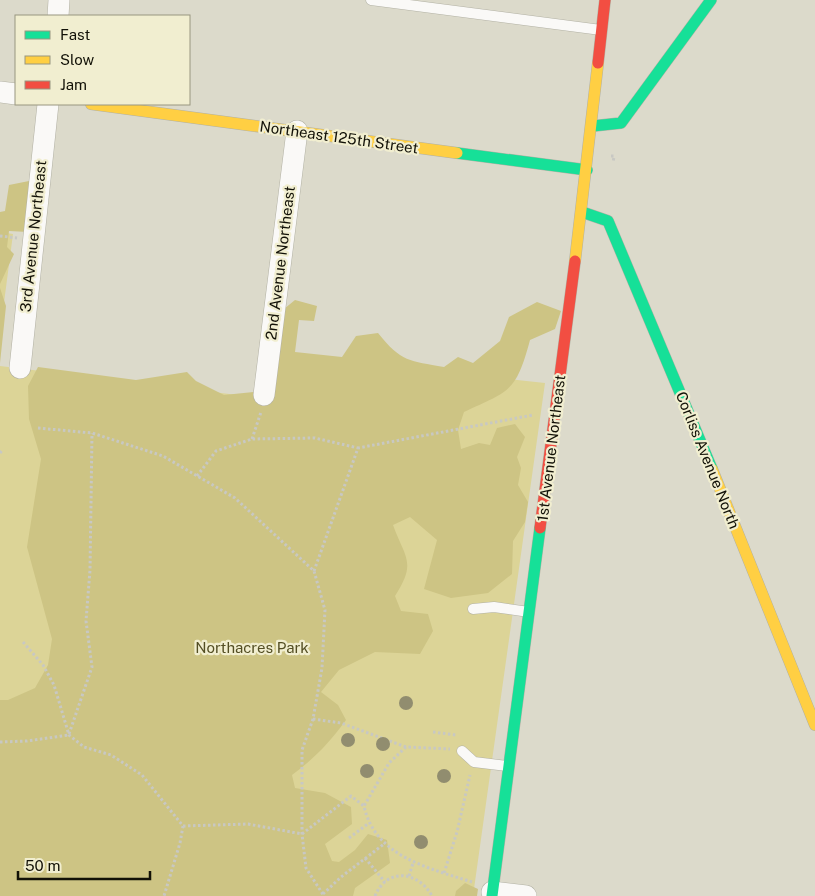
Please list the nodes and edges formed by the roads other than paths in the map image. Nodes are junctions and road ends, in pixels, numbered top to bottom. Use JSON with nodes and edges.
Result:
{"nodes":[{"id":1,"x":59,"y":0,"type":"edge"},
{"id":2,"x":371,"y":0,"type":"edge"},
{"id":3,"x":605,"y":0,"type":"edge"},
{"id":4,"x":711,"y":0,"type":"edge"},
{"id":5,"x":58,"y":15,"type":"edge"},
{"id":6,"x":602,"y":30,"type":"junction"},
{"id":7,"x":0,"y":92,"type":"edge"},
{"id":8,"x":15,"y":94,"type":"edge"},
{"id":9,"x":48,"y":105,"type":"edge"},
{"id":10,"x":99,"y":105,"type":"edge"},
{"id":11,"x":593,"y":126,"type":"junction"},
{"id":12,"x":297,"y":131,"type":"junction"},
{"id":13,"x":588,"y":170,"type":"junction"},
{"id":14,"x":582,"y":212,"type":"junction"},
{"id":15,"x":20,"y":368,"type":"dead end"},
{"id":16,"x":264,"y":395,"type":"road end"},
{"id":17,"x":473,"y":609,"type":"dead end"},
{"id":18,"x":530,"y":612,"type":"junction"},
{"id":19,"x":815,"y":725,"type":"edge"},
{"id":20,"x":462,"y":751,"type":"road end"},
{"id":21,"x":508,"y":766,"type":"junction"},
{"id":22,"x":487,"y":891,"type":"edge"},
{"id":23,"x":526,"y":896,"type":"edge"}],
"edges":[{"from":1,"to":5,"type":"street"},
{"from":2,"to":6,"type":"lane"},
{"from":3,"to":6,"type":"street","name":"1st Avenue Northeast"},
{"from":4,"to":11,"type":"street"},
{"from":6,"to":11,"type":"street","name":"1st Avenue Northeast"},
{"from":7,"to":8,"type":"street"},
{"from":9,"to":15,"type":"street","name":"3rd Avenue Northeast"},
{"from":10,"to":12,"type":"street","name":"Northeast 125th Street"},
{"from":11,"to":13,"type":"street","name":"1st Avenue Northeast"},
{"from":12,"to":13,"type":"street","name":"Northeast 125th Street"},
{"from":12,"to":16,"type":"street","name":"2nd Avenue Northeast"},
{"from":13,"to":14,"type":"street","name":"1st Avenue Northeast"},
{"from":14,"to":18,"type":"street","name":"1st Avenue Northeast"},
{"from":14,"to":19,"type":"street","name":"Corliss Avenue North"},
{"from":17,"to":18,"type":"lane"},
{"from":18,"to":21,"type":"street","name":"1st Avenue Northeast"},
{"from":20,"to":21,"type":"lane"},
{"from":21,"to":22,"type":"street","name":"1st Avenue Northeast"},
{"from":22,"to":23,"type":"street"}]}
